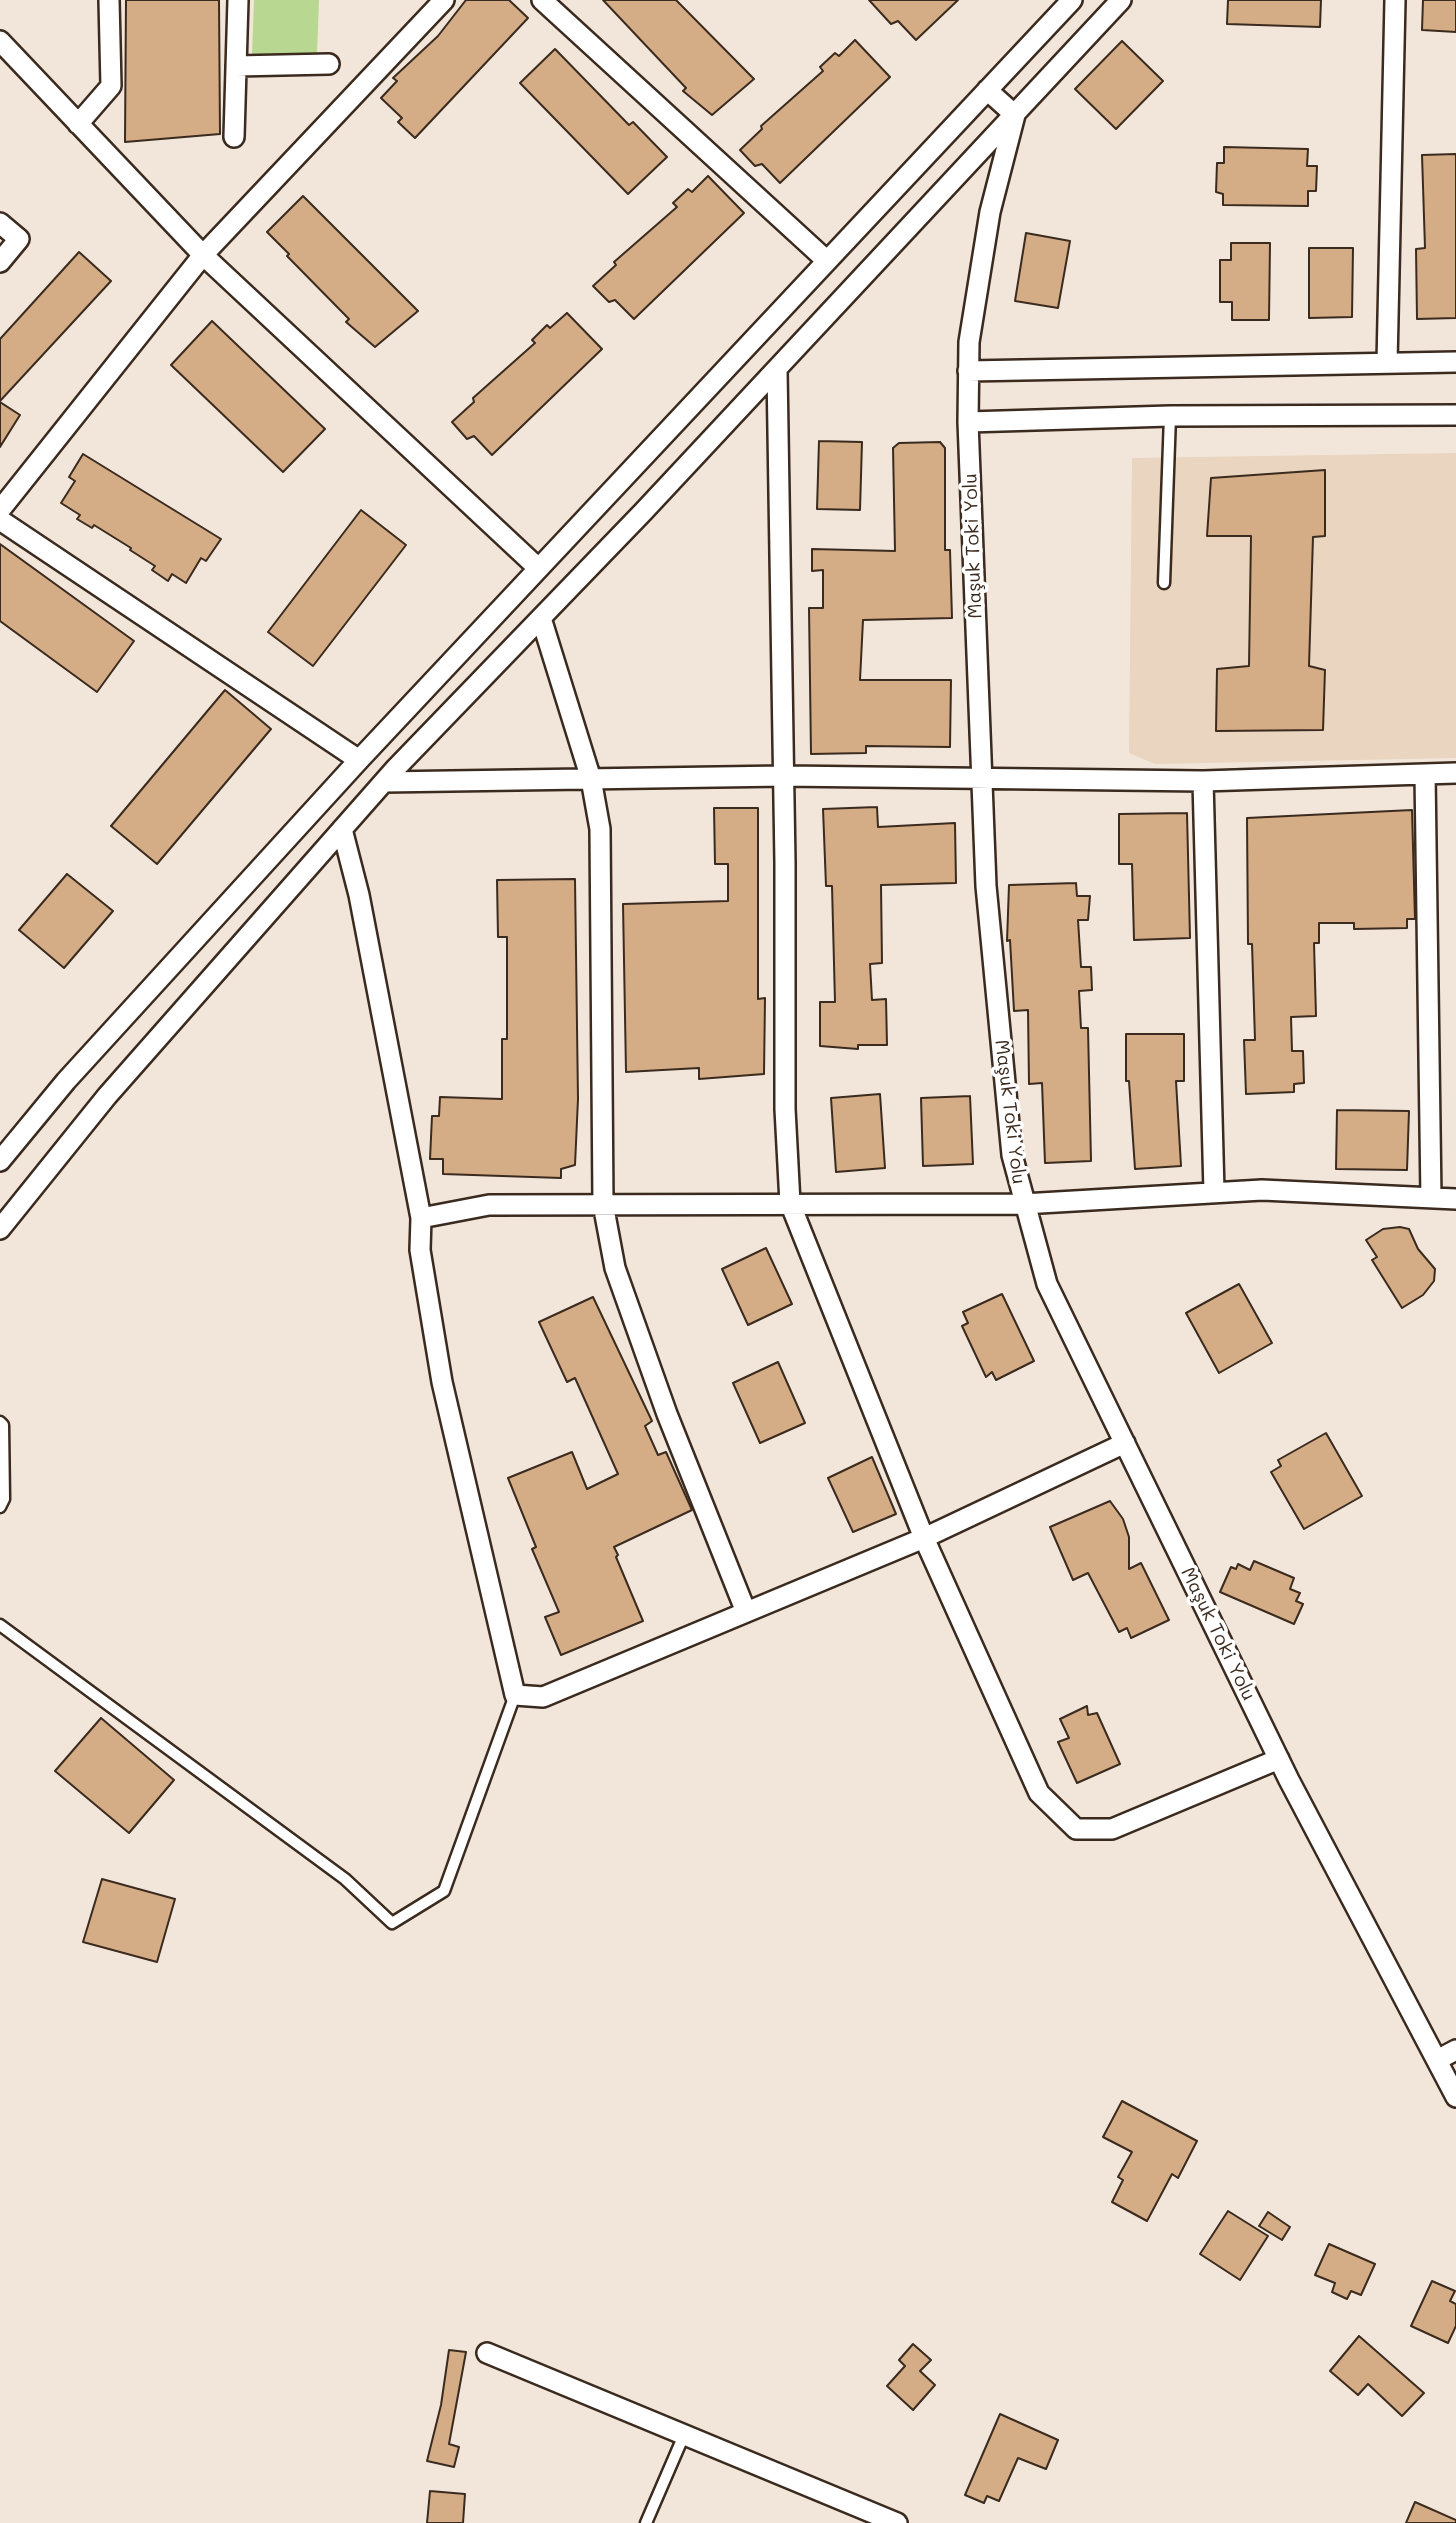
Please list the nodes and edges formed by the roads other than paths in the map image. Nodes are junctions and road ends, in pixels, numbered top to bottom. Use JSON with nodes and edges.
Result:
{"nodes":[{"id":1,"x":109,"y":0,"type":"edge"},
{"id":2,"x":238,"y":0,"type":"edge"},
{"id":3,"x":444,"y":0,"type":"edge"},
{"id":4,"x":542,"y":0,"type":"edge"},
{"id":5,"x":1072,"y":0,"type":"edge"},
{"id":6,"x":1121,"y":0,"type":"edge"},
{"id":7,"x":1395,"y":0,"type":"edge"},
{"id":8,"x":0,"y":41,"type":"edge"},
{"id":9,"x":329,"y":64,"type":"dead end"},
{"id":10,"x":236,"y":66,"type":"junction"},
{"id":11,"x":987,"y":90,"type":"junction"},
{"id":12,"x":1015,"y":115,"type":"junction"},
{"id":13,"x":78,"y":124,"type":"junction"},
{"id":14,"x":234,"y":137,"type":"dead end"},
{"id":15,"x":0,"y":223,"type":"edge"},
{"id":16,"x":203,"y":255,"type":"junction"},
{"id":17,"x":826,"y":261,"type":"junction"},
{"id":18,"x":0,"y":262,"type":"edge"},
{"id":19,"x":1456,"y":362,"type":"edge"},
{"id":20,"x":1387,"y":363,"type":"junction"},
{"id":21,"x":777,"y":369,"type":"junction"},
{"id":22,"x":968,"y":371,"type":"junction"},
{"id":23,"x":1456,"y":415,"type":"edge"},
{"id":24,"x":1170,"y":416,"type":"junction"},
{"id":25,"x":968,"y":422,"type":"junction"},
{"id":26,"x":0,"y":510,"type":"edge"},
{"id":27,"x":0,"y":520,"type":"edge"},
{"id":28,"x":538,"y":568,"type":"junction"},
{"id":29,"x":1164,"y":583,"type":"dead end"},
{"id":30,"x":541,"y":618,"type":"junction"},
{"id":31,"x":359,"y":760,"type":"junction"},
{"id":32,"x":1425,"y":774,"type":"junction"},
{"id":33,"x":1456,"y":774,"type":"edge"},
{"id":34,"x":784,"y":776,"type":"junction"},
{"id":35,"x":981,"y":777,"type":"junction"},
{"id":36,"x":591,"y":779,"type":"junction"},
{"id":37,"x":1203,"y":781,"type":"junction"},
{"id":38,"x":384,"y":782,"type":"junction"},
{"id":39,"x":342,"y":829,"type":"junction"},
{"id":40,"x":0,"y":1161,"type":"edge"},
{"id":41,"x":1214,"y":1192,"type":"junction"},
{"id":42,"x":1431,"y":1198,"type":"junction"},
{"id":43,"x":1456,"y":1199,"type":"edge"},
{"id":44,"x":790,"y":1202,"type":"junction"},
{"id":45,"x":603,"y":1204,"type":"junction"},
{"id":46,"x":1023,"y":1204,"type":"junction"},
{"id":47,"x":421,"y":1218,"type":"junction"},
{"id":48,"x":0,"y":1229,"type":"edge"},
{"id":49,"x":0,"y":1422,"type":"edge"},
{"id":50,"x":1125,"y":1443,"type":"junction"},
{"id":51,"x":0,"y":1507,"type":"edge"},
{"id":52,"x":924,"y":1538,"type":"junction"},
{"id":53,"x":746,"y":1612,"type":"junction"},
{"id":54,"x":0,"y":1626,"type":"edge"},
{"id":55,"x":515,"y":1695,"type":"junction"},
{"id":56,"x":1279,"y":1759,"type":"junction"},
{"id":57,"x":1447,"y":2055,"type":"edge"},
{"id":58,"x":1456,"y":2097,"type":"edge"},
{"id":59,"x":487,"y":2353,"type":"dead end"},
{"id":60,"x":684,"y":2435,"type":"junction"},
{"id":61,"x":646,"y":2523,"type":"edge"},
{"id":62,"x":897,"y":2523,"type":"edge"}],
"edges":[{"from":1,"to":13,"type":"street"},
{"from":2,"to":10,"type":"street"},
{"from":3,"to":16,"type":"street"},
{"from":4,"to":17,"type":"street"},
{"from":5,"to":11,"type":"street"},
{"from":6,"to":12,"type":"street","name":"Maşuk Toki Yolu"},
{"from":7,"to":20,"type":"street"},
{"from":8,"to":13,"type":"street"},
{"from":9,"to":10,"type":"street"},
{"from":10,"to":14,"type":"street"},
{"from":11,"to":12,"type":"street"},
{"from":11,"to":17,"type":"street"},
{"from":12,"to":21,"type":"street"},
{"from":12,"to":22,"type":"street","name":"Maşuk Toki Yolu"},
{"from":13,"to":16,"type":"street"},
{"from":15,"to":18,"type":"street"},
{"from":16,"to":26,"type":"street"},
{"from":16,"to":28,"type":"street"},
{"from":17,"to":28,"type":"street"},
{"from":19,"to":20,"type":"street"},
{"from":20,"to":22,"type":"street"},
{"from":21,"to":30,"type":"street"},
{"from":21,"to":34,"type":"street"},
{"from":22,"to":25,"type":"street","name":"Maşuk Toki Yolu"},
{"from":23,"to":24,"type":"street"},
{"from":24,"to":25,"type":"street"},
{"from":24,"to":29,"type":"lane"},
{"from":25,"to":35,"type":"street","name":"Maşuk Toki Yolu"},
{"from":27,"to":31,"type":"street"},
{"from":28,"to":31,"type":"street"},
{"from":30,"to":36,"type":"street"},
{"from":30,"to":38,"type":"street"},
{"from":31,"to":40,"type":"street"},
{"from":32,"to":33,"type":"street"},
{"from":32,"to":37,"type":"street"},
{"from":32,"to":42,"type":"street"},
{"from":34,"to":35,"type":"street"},
{"from":34,"to":36,"type":"street"},
{"from":34,"to":44,"type":"street"},
{"from":35,"to":37,"type":"street"},
{"from":35,"to":46,"type":"street","name":"Maşuk Toki Yolu"},
{"from":36,"to":38,"type":"street"},
{"from":36,"to":45,"type":"street"},
{"from":37,"to":41,"type":"street"},
{"from":38,"to":39,"type":"street"},
{"from":39,"to":47,"type":"street"},
{"from":39,"to":48,"type":"street"},
{"from":41,"to":42,"type":"street"},
{"from":41,"to":46,"type":"street"},
{"from":42,"to":43,"type":"street"},
{"from":44,"to":45,"type":"street"},
{"from":44,"to":46,"type":"street"},
{"from":44,"to":52,"type":"street"},
{"from":45,"to":47,"type":"street"},
{"from":45,"to":53,"type":"street"},
{"from":46,"to":50,"type":"street","name":"Maşuk Toki Yolu"},
{"from":47,"to":55,"type":"street"},
{"from":49,"to":51,"type":"lane"},
{"from":50,"to":52,"type":"street"},
{"from":50,"to":56,"type":"street","name":"Maşuk Toki Yolu"},
{"from":52,"to":53,"type":"street"},
{"from":52,"to":56,"type":"street"},
{"from":53,"to":55,"type":"street"},
{"from":54,"to":55,"type":"lane"},
{"from":56,"to":57,"type":"street","name":"Maşuk Toki Yolu"},
{"from":57,"to":58,"type":"street","name":"Maşuk Toki Yolu"},
{"from":59,"to":60,"type":"street"},
{"from":60,"to":61,"type":"lane"},
{"from":60,"to":62,"type":"street"}]}
